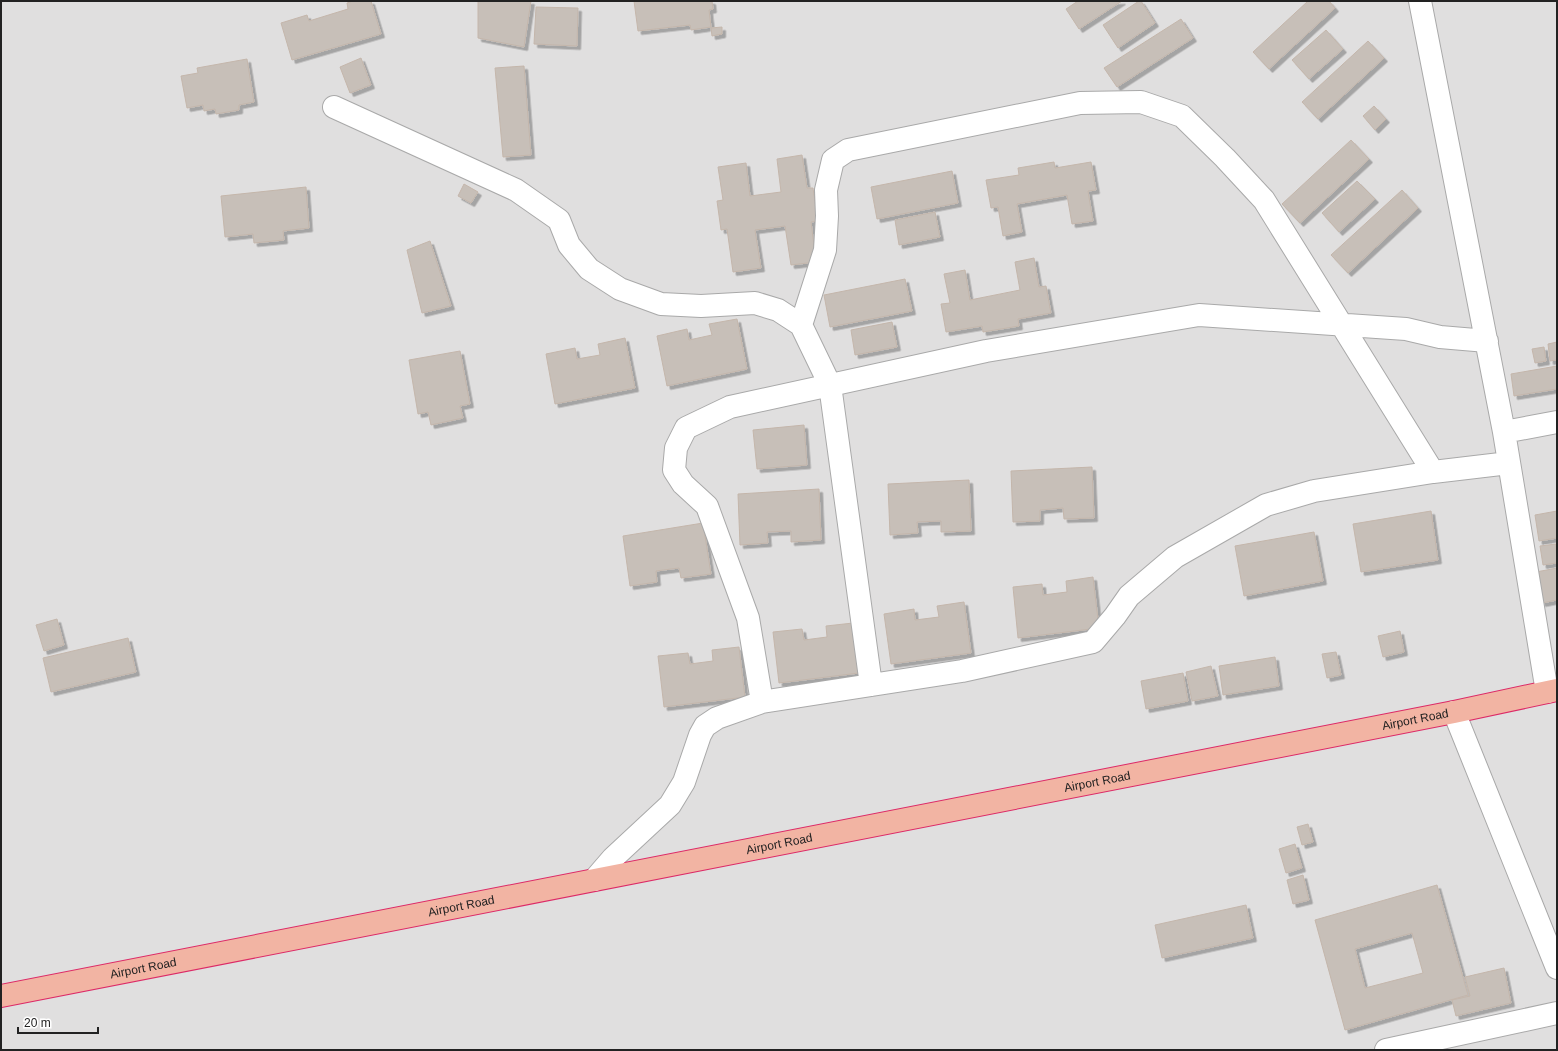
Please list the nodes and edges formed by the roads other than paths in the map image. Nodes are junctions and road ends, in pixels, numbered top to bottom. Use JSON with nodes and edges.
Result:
{"nodes":[{"id":1,"x":1420,"y":1,"type":"edge"},
{"id":2,"x":334,"y":106,"type":"dead end"},
{"id":3,"x":801,"y":325,"type":"junction"},
{"id":4,"x":1340,"y":325,"type":"junction"},
{"id":5,"x":1486,"y":340,"type":"junction"},
{"id":6,"x":830,"y":385,"type":"junction"},
{"id":7,"x":1557,"y":422,"type":"edge"},
{"id":8,"x":1504,"y":432,"type":"junction"},
{"id":9,"x":1509,"y":463,"type":"junction"},
{"id":10,"x":1433,"y":472,"type":"junction"},
{"id":11,"x":871,"y":685,"type":"junction"},
{"id":12,"x":1552,"y":691,"type":"edge"},
{"id":13,"x":762,"y":702,"type":"junction"},
{"id":14,"x":1454,"y":712,"type":"junction"},
{"id":15,"x":594,"y":880,"type":"junction"},
{"id":16,"x":1557,"y":968,"type":"edge"},
{"id":17,"x":1,"y":996,"type":"edge"},
{"id":18,"x":1557,"y":1013,"type":"edge"},
{"id":19,"x":1386,"y":1050,"type":"edge"}],
"edges":[{"from":1,"to":5,"type":"street"},
{"from":2,"to":3,"type":"street"},
{"from":3,"to":4,"type":"street"},
{"from":3,"to":6,"type":"street"},
{"from":4,"to":5,"type":"street"},
{"from":4,"to":6,"type":"street"},
{"from":4,"to":10,"type":"street"},
{"from":5,"to":8,"type":"street"},
{"from":6,"to":11,"type":"street"},
{"from":6,"to":13,"type":"street"},
{"from":7,"to":8,"type":"street"},
{"from":8,"to":9,"type":"street"},
{"from":9,"to":10,"type":"street"},
{"from":9,"to":12,"type":"street"},
{"from":10,"to":11,"type":"street"},
{"from":11,"to":13,"type":"street"},
{"from":12,"to":14,"type":"highway","name":"Airport Road"},
{"from":13,"to":15,"type":"street"},
{"from":14,"to":15,"type":"highway","name":"Airport Road"},
{"from":14,"to":16,"type":"street"},
{"from":15,"to":17,"type":"highway","name":"Airport Road"},
{"from":18,"to":19,"type":"street"}]}
